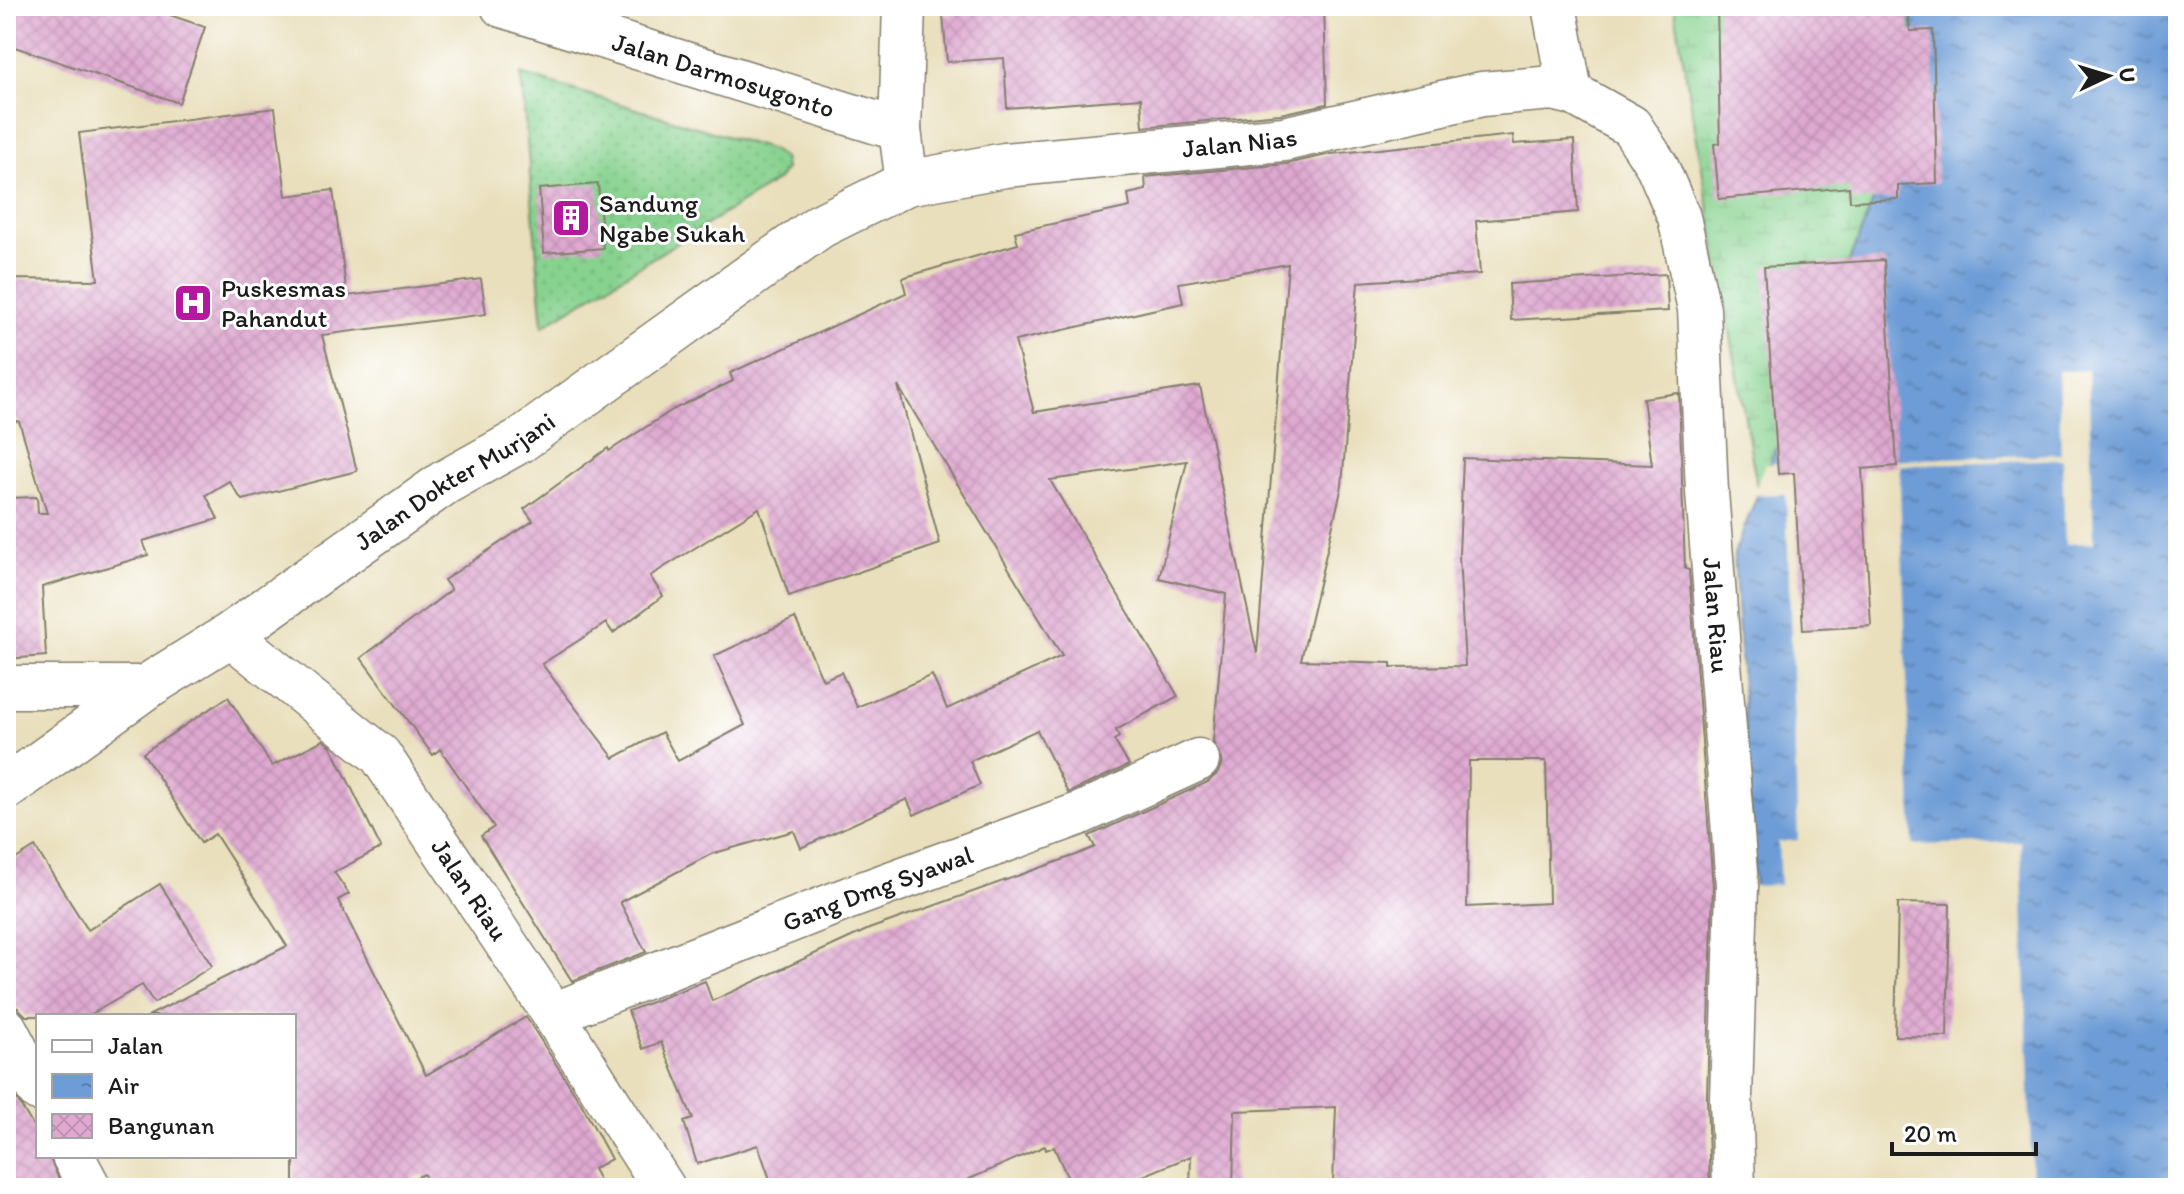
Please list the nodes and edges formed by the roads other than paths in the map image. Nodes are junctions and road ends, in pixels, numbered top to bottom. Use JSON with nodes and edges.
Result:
{"nodes":[{"id":1,"x":502,"y":6,"type":"edge"},
{"id":2,"x":904,"y":6,"type":"edge"},
{"id":3,"x":1554,"y":6,"type":"edge"},
{"id":4,"x":1570,"y":92,"type":"junction"},
{"id":5,"x":900,"y":130,"type":"junction"},
{"id":6,"x":907,"y":183,"type":"junction"},
{"id":7,"x":230,"y":635,"type":"junction"},
{"id":8,"x":6,"y":687,"type":"edge"},
{"id":9,"x":146,"y":687,"type":"junction"},
{"id":10,"x":1198,"y":760,"type":"dead end"},
{"id":11,"x":6,"y":788,"type":"edge"},
{"id":12,"x":553,"y":1014,"type":"junction"},
{"id":13,"x":6,"y":1029,"type":"edge"},
{"id":14,"x":36,"y":1086,"type":"edge"},
{"id":15,"x":74,"y":1158,"type":"edge"},
{"id":16,"x":90,"y":1188,"type":"edge"},
{"id":17,"x":664,"y":1188,"type":"edge"},
{"id":18,"x":1734,"y":1188,"type":"edge"}],
"edges":[{"from":1,"to":5,"type":"street","name":"Jalan Darmosugonto"},
{"from":2,"to":5,"type":"street"},
{"from":3,"to":4,"type":"street"},
{"from":4,"to":6,"type":"street","name":"Jalan Nias"},
{"from":4,"to":18,"type":"street","name":"Jalan Riau"},
{"from":5,"to":6,"type":"street"},
{"from":6,"to":7,"type":"street","name":"Jalan Dokter Murjani"},
{"from":7,"to":9,"type":"street","name":"Jalan Dokter Murjani"},
{"from":7,"to":12,"type":"street","name":"Jalan Riau"},
{"from":8,"to":9,"type":"street"},
{"from":9,"to":11,"type":"street","name":"Jalan Dokter Murjani"},
{"from":10,"to":12,"type":"street","name":"Gang Dmg Syawal"},
{"from":12,"to":17,"type":"street","name":"Jalan Riau"},
{"from":13,"to":14,"type":"street"},
{"from":15,"to":16,"type":"street"}]}
